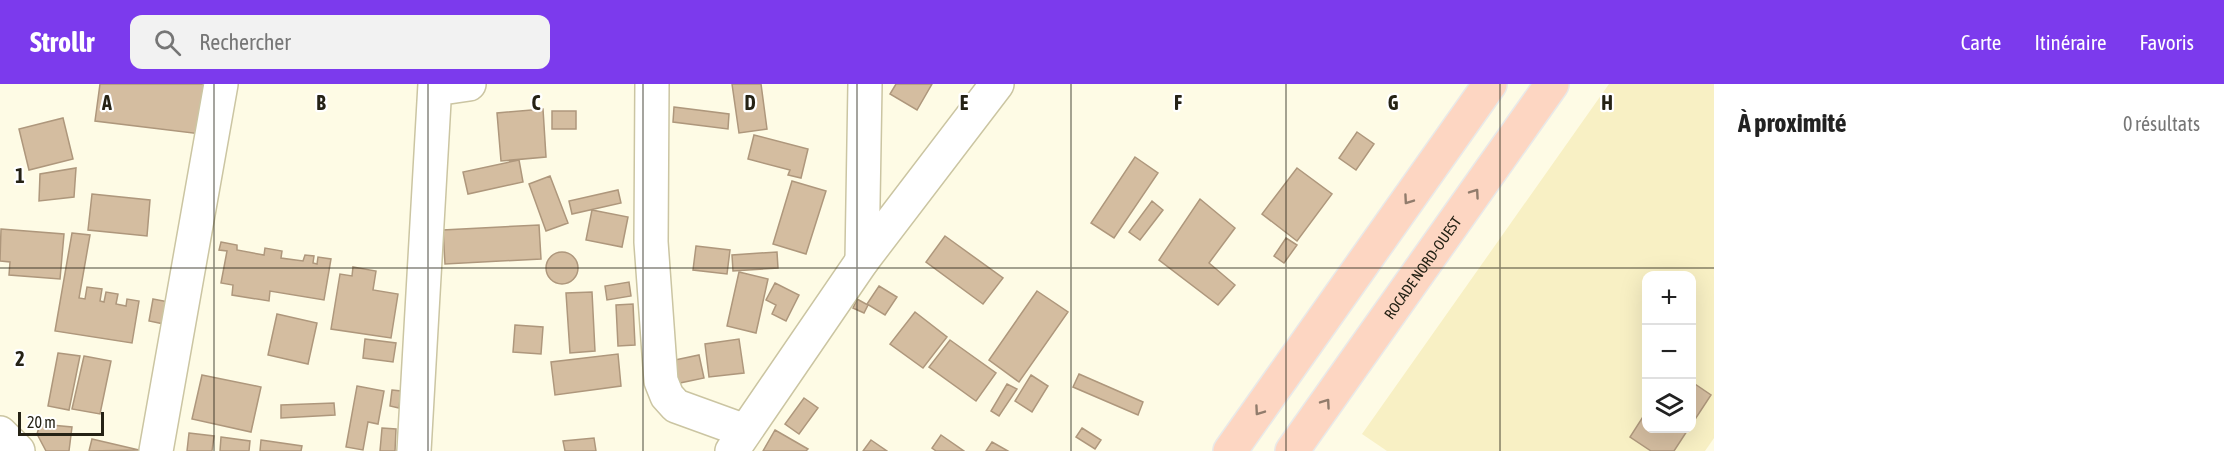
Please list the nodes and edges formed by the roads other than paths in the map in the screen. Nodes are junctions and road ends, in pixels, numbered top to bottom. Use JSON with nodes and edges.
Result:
{"nodes":[{"id":1,"x":221,"y":84,"type":"edge"},
{"id":2,"x":469,"y":84,"type":"edge"},
{"id":3,"x":652,"y":84,"type":"edge"},
{"id":4,"x":865,"y":84,"type":"edge"},
{"id":5,"x":997,"y":84,"type":"edge"},
{"id":6,"x":1490,"y":84,"type":"edge"},
{"id":7,"x":1552,"y":84,"type":"edge"},
{"id":8,"x":435,"y":86,"type":"edge"},
{"id":9,"x":862,"y":261,"type":"junction"},
{"id":10,"x":0,"y":433,"type":"edge"},
{"id":11,"x":738,"y":441,"type":"edge"},
{"id":12,"x":18,"y":451,"type":"edge"},
{"id":13,"x":156,"y":451,"type":"edge"},
{"id":14,"x":414,"y":451,"type":"edge"},
{"id":15,"x":1230,"y":451,"type":"edge"},
{"id":16,"x":1292,"y":451,"type":"edge"}],
"edges":[{"from":1,"to":13,"type":"street"},
{"from":2,"to":8,"type":"street"},
{"from":3,"to":11,"type":"street"},
{"from":4,"to":9,"type":"street"},
{"from":5,"to":9,"type":"street"},
{"from":6,"to":15,"type":"main road","one_way":true},
{"from":16,"to":7,"type":"main road","name":"ROCADE NORD-OUEST","one_way":true},
{"from":8,"to":14,"type":"street"},
{"from":9,"to":11,"type":"street"},
{"from":10,"to":12,"type":"street"}]}
